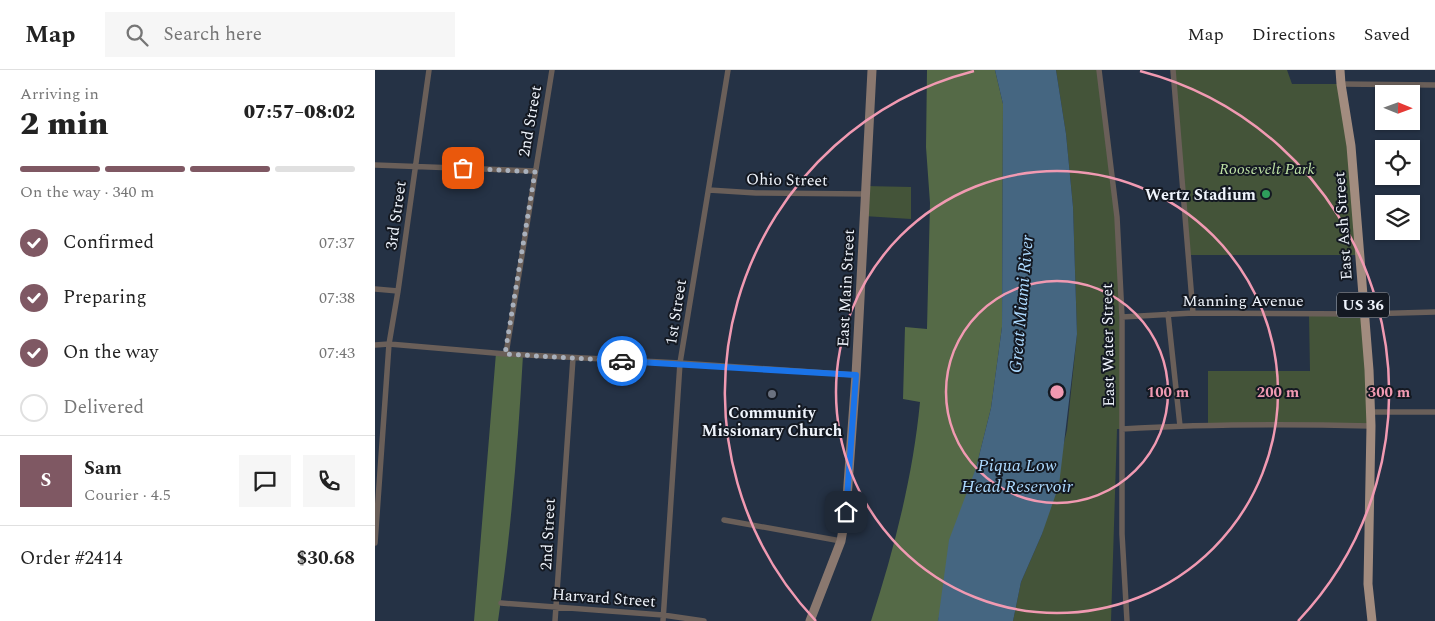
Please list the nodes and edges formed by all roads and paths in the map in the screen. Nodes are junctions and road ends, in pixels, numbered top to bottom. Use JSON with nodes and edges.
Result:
{"nodes":[{"id":1,"x":429,"y":70,"type":"edge"},
{"id":2,"x":552,"y":70,"type":"edge"},
{"id":3,"x":727,"y":70,"type":"edge"},
{"id":4,"x":872,"y":70,"type":"edge"},
{"id":5,"x":1099,"y":70,"type":"edge"},
{"id":6,"x":1173,"y":70,"type":"edge"},
{"id":7,"x":1340,"y":70,"type":"edge"},
{"id":8,"x":1341,"y":84,"type":"junction"},
{"id":9,"x":1435,"y":85,"type":"edge"},
{"id":10,"x":375,"y":165,"type":"edge"},
{"id":11,"x":415,"y":166,"type":"junction"},
{"id":12,"x":535,"y":172,"type":"junction"},
{"id":13,"x":709,"y":190,"type":"junction"},
{"id":14,"x":865,"y":194,"type":"junction"},
{"id":15,"x":375,"y":289,"type":"edge"},
{"id":16,"x":398,"y":291,"type":"junction"},
{"id":17,"x":1435,"y":312,"type":"edge"},
{"id":18,"x":1193,"y":313,"type":"junction"},
{"id":19,"x":1168,"y":314,"type":"junction"},
{"id":20,"x":1364,"y":314,"type":"junction"},
{"id":21,"x":1122,"y":317,"type":"junction"},
{"id":22,"x":389,"y":344,"type":"junction"},
{"id":23,"x":375,"y":346,"type":"edge"},
{"id":24,"x":505,"y":354,"type":"junction"},
{"id":25,"x":573,"y":358,"type":"junction"},
{"id":26,"x":681,"y":363,"type":"junction"},
{"id":27,"x":856,"y":375,"type":"junction"},
{"id":28,"x":1370,"y":412,"type":"junction"},
{"id":29,"x":1435,"y":412,"type":"edge"},
{"id":30,"x":1181,"y":426,"type":"junction"},
{"id":31,"x":1371,"y":426,"type":"junction"},
{"id":32,"x":1123,"y":429,"type":"junction"},
{"id":33,"x":724,"y":520,"type":"dead end"},
{"id":34,"x":841,"y":542,"type":"junction"},
{"id":35,"x":375,"y":543,"type":"edge"},
{"id":36,"x":501,"y":603,"type":"dead end"},
{"id":37,"x":557,"y":607,"type":"junction"},
{"id":38,"x":663,"y":618,"type":"edge"},
{"id":39,"x":555,"y":621,"type":"edge"},
{"id":40,"x":704,"y":621,"type":"edge"},
{"id":41,"x":810,"y":621,"type":"edge"},
{"id":42,"x":1127,"y":621,"type":"edge"},
{"id":43,"x":1372,"y":621,"type":"edge"}],
"edges":[{"from":1,"to":11,"type":"street","name":"3rd Street"},
{"from":2,"to":12,"type":"street","name":"2nd Street"},
{"from":3,"to":13,"type":"street","name":"1st Street"},
{"from":4,"to":14,"type":"street","name":"East Main Street"},
{"from":5,"to":21,"type":"street","name":"East Water Street"},
{"from":6,"to":18,"type":"street"},
{"from":7,"to":8,"type":"main road","name":"East Ash Street","number":"US 36"},
{"from":8,"to":9,"type":"street"},
{"from":8,"to":20,"type":"main road","name":"East Ash Street","number":"US 36"},
{"from":10,"to":11,"type":"street"},
{"from":11,"to":12,"type":"street"},
{"from":11,"to":16,"type":"street","name":"3rd Street"},
{"from":12,"to":24,"type":"street","name":"2nd Street"},
{"from":13,"to":14,"type":"street","name":"Ohio Street"},
{"from":13,"to":26,"type":"street","name":"1st Street"},
{"from":14,"to":27,"type":"street","name":"East Main Street"},
{"from":15,"to":16,"type":"street"},
{"from":16,"to":22,"type":"street","name":"3rd Street"},
{"from":17,"to":20,"type":"street","name":"Manning Avenue"},
{"from":18,"to":19,"type":"street","name":"Manning Avenue"},
{"from":18,"to":20,"type":"street","name":"Manning Avenue"},
{"from":19,"to":21,"type":"street","name":"Manning Avenue"},
{"from":19,"to":30,"type":"street"},
{"from":20,"to":28,"type":"main road","name":"East Ash Street","number":"US 36"},
{"from":21,"to":32,"type":"street","name":"East Water Street"},
{"from":22,"to":23,"type":"street"},
{"from":22,"to":24,"type":"street"},
{"from":22,"to":35,"type":"street","name":"3rd Street"},
{"from":24,"to":25,"type":"street"},
{"from":25,"to":26,"type":"street"},
{"from":25,"to":37,"type":"street","name":"2nd Street"},
{"from":26,"to":27,"type":"street"},
{"from":26,"to":38,"type":"street","name":"1st Street"},
{"from":27,"to":34,"type":"street","name":"East Main Street"},
{"from":28,"to":29,"type":"street"},
{"from":28,"to":31,"type":"main road","name":"East Ash Street","number":"US 36"},
{"from":30,"to":31,"type":"street"},
{"from":30,"to":32,"type":"street"},
{"from":31,"to":43,"type":"main road","name":"East Ash Street","number":"US 36"},
{"from":32,"to":42,"type":"street","name":"East Water Street"},
{"from":33,"to":34,"type":"street"},
{"from":34,"to":41,"type":"street","name":"East Main Street"},
{"from":36,"to":37,"type":"street","name":"Harvard Street"},
{"from":37,"to":38,"type":"street","name":"Harvard Street"},
{"from":37,"to":39,"type":"street","name":"2nd Street"},
{"from":38,"to":40,"type":"street","name":"Harvard Street"}]}
